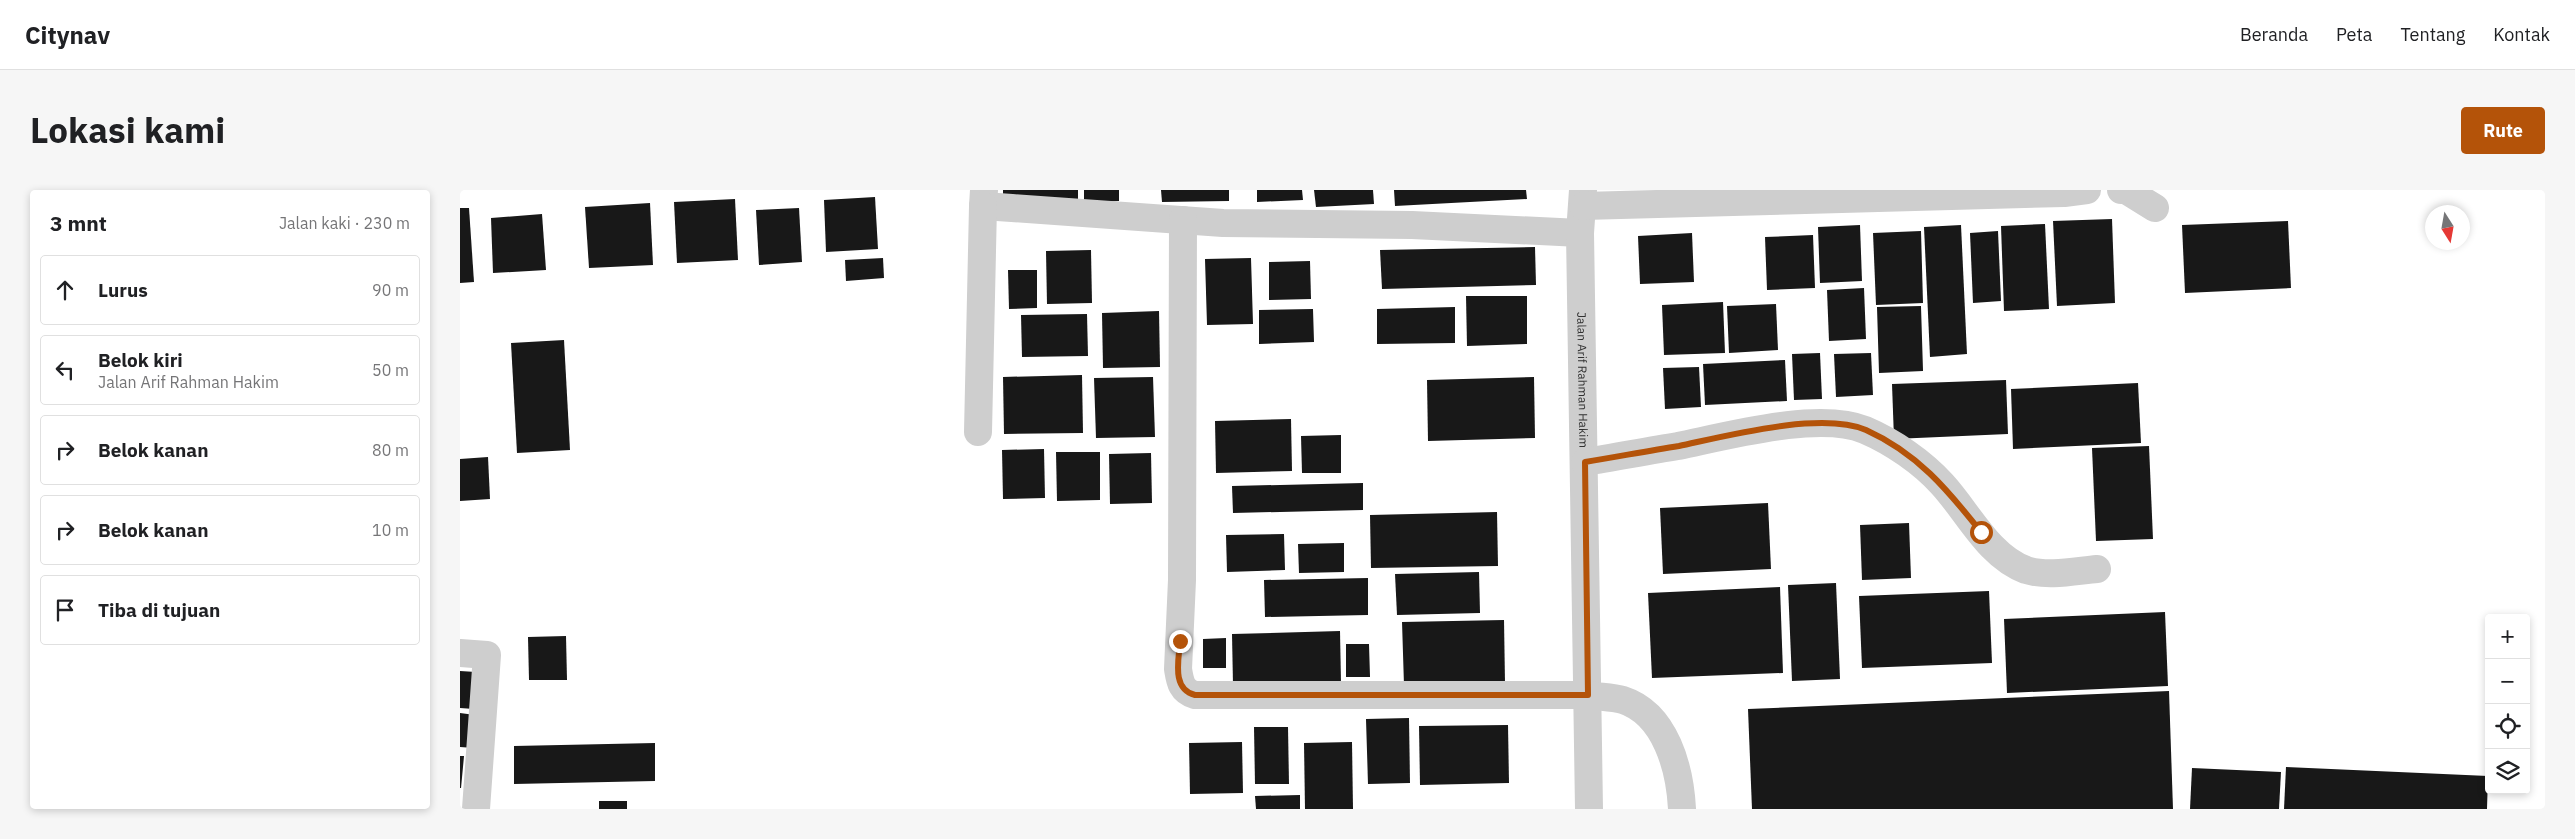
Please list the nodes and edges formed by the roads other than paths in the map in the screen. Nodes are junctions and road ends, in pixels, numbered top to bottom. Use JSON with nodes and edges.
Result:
{"nodes":[{"id":1,"x":2087,"y":190,"type":"edge"},
{"id":2,"x":2121,"y":190,"type":"edge"},
{"id":3,"x":983,"y":198,"type":"edge"},
{"id":4,"x":1583,"y":198,"type":"edge"},
{"id":5,"x":2155,"y":208,"type":"dead end"},
{"id":6,"x":1183,"y":220,"type":"junction"},
{"id":7,"x":1580,"y":233,"type":"junction"},
{"id":8,"x":978,"y":432,"type":"dead end"},
{"id":9,"x":1585,"y":462,"type":"junction"},
{"id":10,"x":2098,"y":569,"type":"dead end"},
{"id":11,"x":460,"y":653,"type":"edge"},
{"id":12,"x":1588,"y":695,"type":"junction"},
{"id":13,"x":476,"y":809,"type":"edge"},
{"id":14,"x":1590,"y":809,"type":"edge"},
{"id":15,"x":1682,"y":809,"type":"edge"}],
"edges":[{"from":1,"to":4,"type":"street"},
{"from":2,"to":5,"type":"street"},
{"from":3,"to":6,"type":"street"},
{"from":3,"to":8,"type":"street"},
{"from":4,"to":7,"type":"street","name":"Jalan Arif Rahman Hakim"},
{"from":6,"to":7,"type":"street"},
{"from":6,"to":12,"type":"street"},
{"from":7,"to":9,"type":"street","name":"Jalan Arif Rahman Hakim"},
{"from":9,"to":10,"type":"street"},
{"from":9,"to":12,"type":"street","name":"Jalan Arif Rahman Hakim"},
{"from":11,"to":13,"type":"street"},
{"from":12,"to":14,"type":"street","name":"Jalan Arif Rahman Hakim"},
{"from":12,"to":15,"type":"street"}]}
